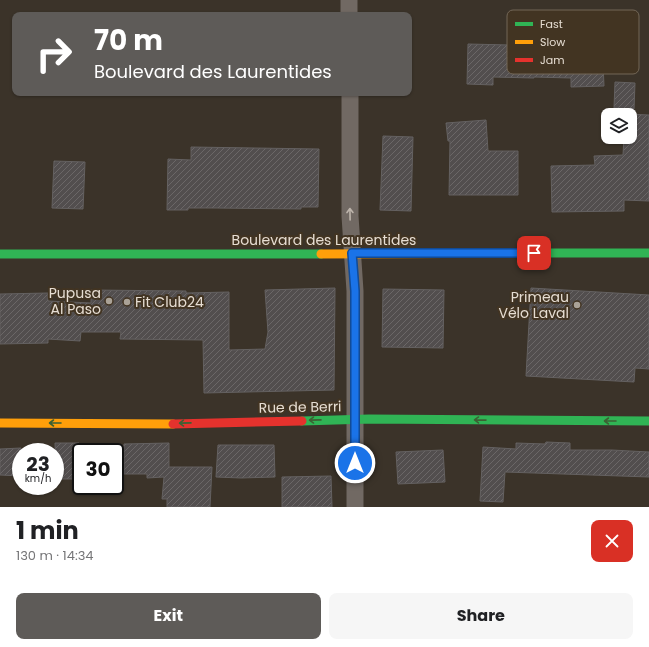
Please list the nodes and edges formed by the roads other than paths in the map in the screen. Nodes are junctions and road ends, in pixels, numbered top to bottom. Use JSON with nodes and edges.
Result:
{"nodes":[{"id":1,"x":349,"y":0,"type":"edge"},
{"id":2,"x":349,"y":12,"type":"edge"},
{"id":3,"x":350,"y":96,"type":"edge"},
{"id":4,"x":352,"y":253,"type":"junction"},
{"id":5,"x":649,"y":253,"type":"edge"},
{"id":6,"x":0,"y":254,"type":"edge"},
{"id":7,"x":354,"y":420,"type":"junction"},
{"id":8,"x":649,"y":421,"type":"edge"},
{"id":9,"x":0,"y":424,"type":"edge"},
{"id":10,"x":355,"y":507,"type":"edge"}],
"edges":[{"from":1,"to":2,"type":"street"},
{"from":4,"to":3,"type":"street","one_way":true},
{"from":4,"to":5,"type":"main road","name":"Boulevard des Laurentides"},
{"from":4,"to":6,"type":"main road","name":"Boulevard des Laurentides"},
{"from":4,"to":7,"type":"street"},
{"from":8,"to":7,"type":"main road","name":"Rue de Berri","one_way":true},
{"from":7,"to":9,"type":"main road","name":"Rue de Berri","one_way":true},
{"from":7,"to":10,"type":"street"}]}
